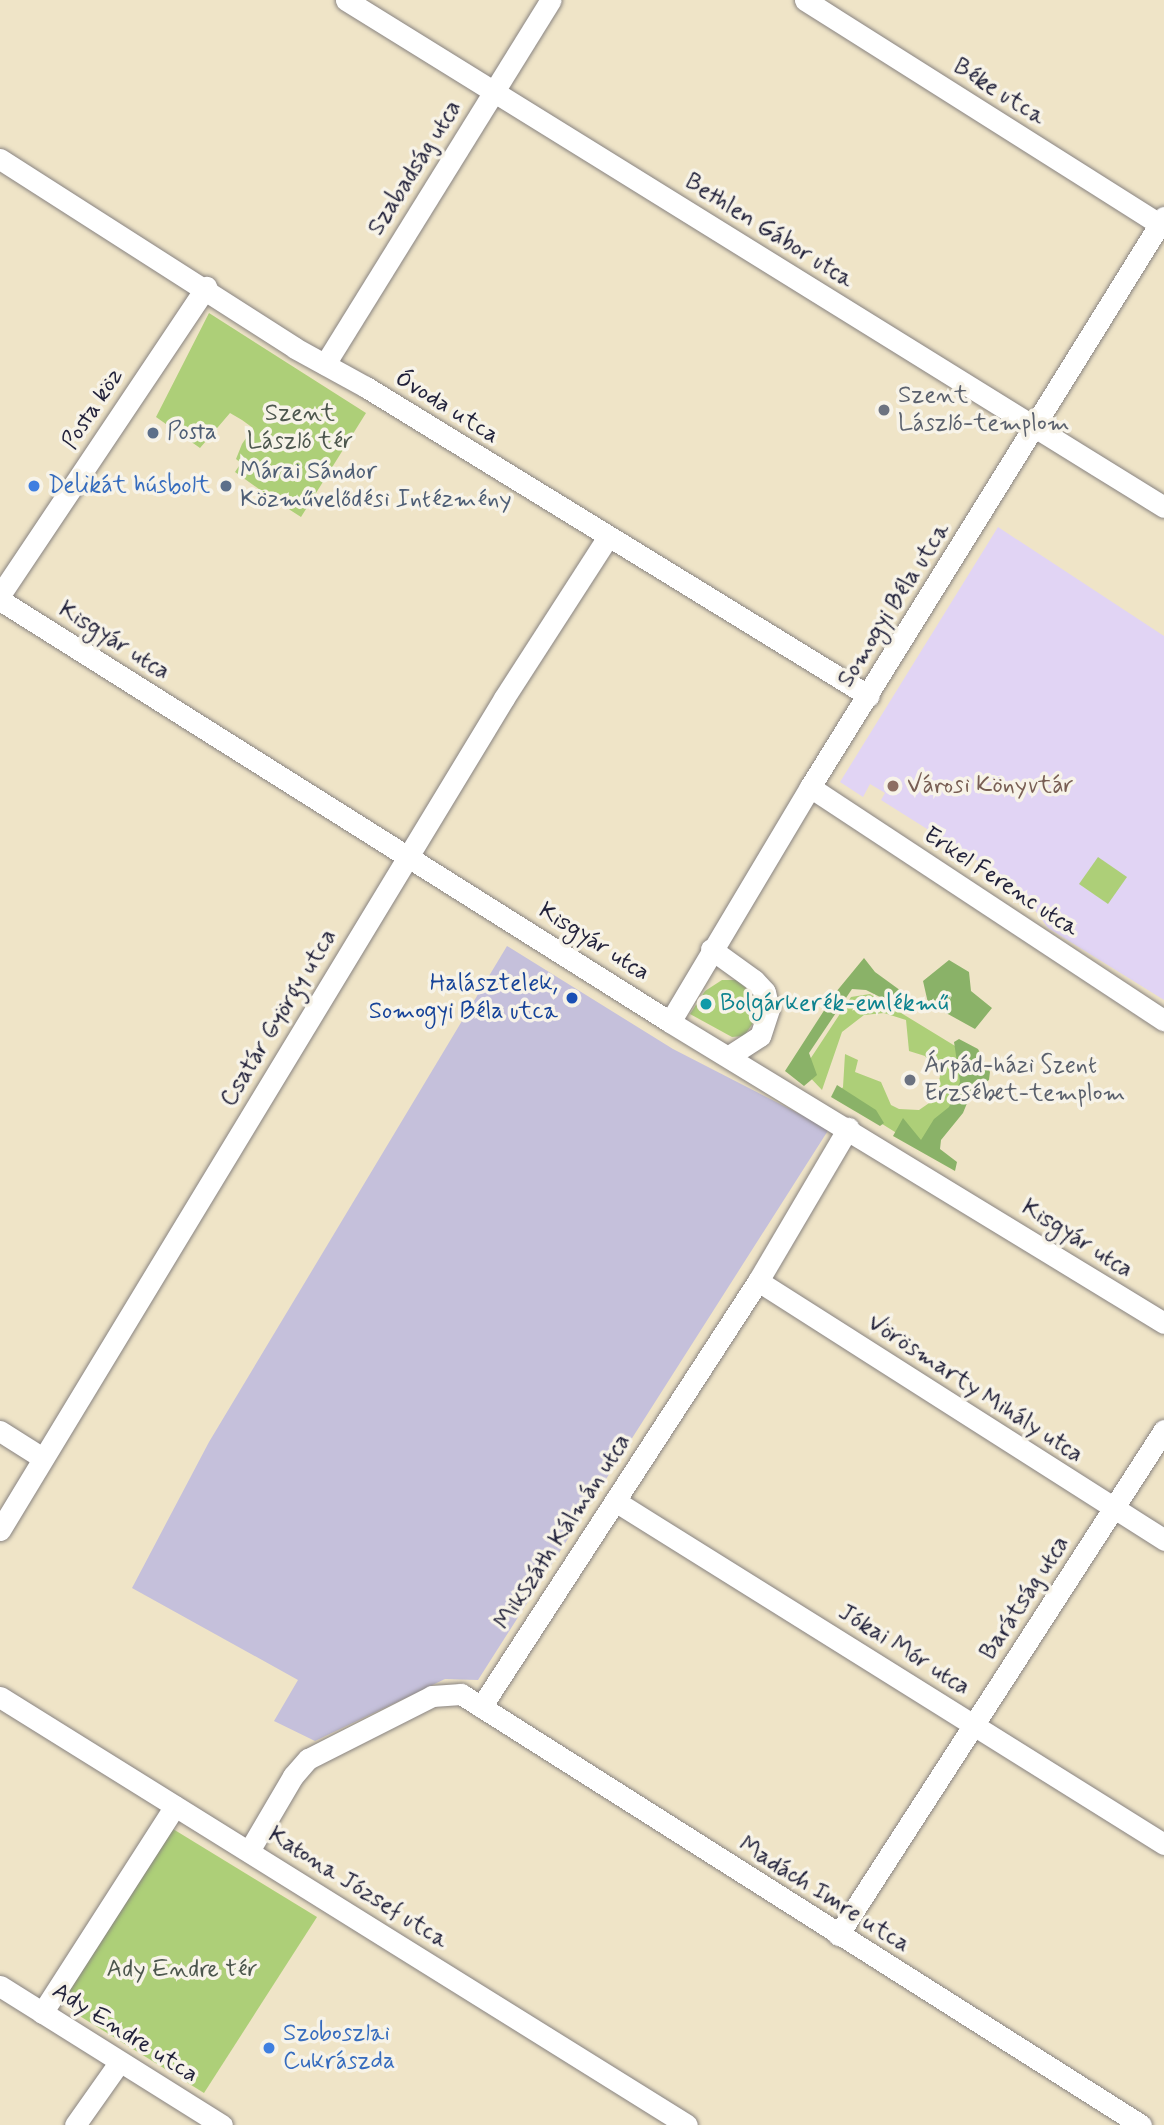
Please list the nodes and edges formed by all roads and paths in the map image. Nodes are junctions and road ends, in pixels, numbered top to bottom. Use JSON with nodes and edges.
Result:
{"nodes":[{"id":1,"x":346,"y":0,"type":"edge"},
{"id":2,"x":551,"y":0,"type":"edge"},
{"id":3,"x":805,"y":0,"type":"edge"},
{"id":4,"x":493,"y":91,"type":"junction"},
{"id":5,"x":0,"y":159,"type":"edge"},
{"id":6,"x":1162,"y":223,"type":"edge"},
{"id":7,"x":206,"y":288,"type":"junction"},
{"id":8,"x":325,"y":364,"type":"junction"},
{"id":9,"x":1037,"y":427,"type":"junction"},
{"id":10,"x":1164,"y":507,"type":"edge"},
{"id":11,"x":607,"y":538,"type":"junction"},
{"id":12,"x":0,"y":594,"type":"edge"},
{"id":13,"x":0,"y":600,"type":"edge"},
{"id":14,"x":869,"y":696,"type":"junction"},
{"id":15,"x":810,"y":787,"type":"junction"},
{"id":16,"x":409,"y":856,"type":"junction"},
{"id":17,"x":711,"y":949,"type":"junction"},
{"id":18,"x":1164,"y":1020,"type":"edge"},
{"id":19,"x":670,"y":1022,"type":"junction"},
{"id":20,"x":731,"y":1055,"type":"junction"},
{"id":21,"x":848,"y":1128,"type":"junction"},
{"id":22,"x":758,"y":1282,"type":"junction"},
{"id":23,"x":1164,"y":1323,"type":"edge"},
{"id":24,"x":1164,"y":1430,"type":"edge"},
{"id":25,"x":0,"y":1431,"type":"edge"},
{"id":26,"x":41,"y":1457,"type":"junction"},
{"id":27,"x":615,"y":1501,"type":"junction"},
{"id":28,"x":1114,"y":1509,"type":"junction"},
{"id":29,"x":0,"y":1530,"type":"edge"},
{"id":30,"x":1164,"y":1540,"type":"edge"},
{"id":31,"x":0,"y":1697,"type":"edge"},
{"id":32,"x":481,"y":1707,"type":"junction"},
{"id":33,"x":974,"y":1725,"type":"junction"},
{"id":34,"x":175,"y":1806,"type":"junction"},
{"id":35,"x":1164,"y":1844,"type":"edge"},
{"id":36,"x":249,"y":1851,"type":"junction"},
{"id":37,"x":838,"y":1935,"type":"junction"},
{"id":38,"x":0,"y":1986,"type":"edge"},
{"id":39,"x":42,"y":2012,"type":"junction"},
{"id":40,"x":118,"y":2064,"type":"junction"},
{"id":41,"x":75,"y":2125,"type":"edge"},
{"id":42,"x":222,"y":2125,"type":"edge"},
{"id":43,"x":687,"y":2125,"type":"edge"},
{"id":44,"x":1141,"y":2125,"type":"edge"}],
"edges":[{"from":1,"to":4,"type":"street","name":"Bethlen Gábor utca"},
{"from":2,"to":4,"type":"street","name":"Szabadság utca"},
{"from":3,"to":6,"type":"street","name":"Béke utca"},
{"from":4,"to":8,"type":"street","name":"Szabadság utca"},
{"from":4,"to":9,"type":"street","name":"Bethlen Gábor utca"},
{"from":5,"to":7,"type":"street","name":"Óvoda utca"},
{"from":6,"to":9,"type":"street","name":"Somogyi Béla utca"},
{"from":7,"to":8,"type":"street","name":"Óvoda utca"},
{"from":7,"to":12,"type":"street","name":"Posta köz"},
{"from":8,"to":11,"type":"street","name":"Óvoda utca"},
{"from":9,"to":10,"type":"street","name":"Bethlen Gábor utca"},
{"from":9,"to":14,"type":"street","name":"Somogyi Béla utca"},
{"from":11,"to":14,"type":"street","name":"Óvoda utca"},
{"from":11,"to":16,"type":"street","name":"Csatár György utca"},
{"from":13,"to":16,"type":"street","name":"Kisgyár utca"},
{"from":14,"to":15,"type":"street","name":"Somogyi Béla utca"},
{"from":15,"to":17,"type":"street","name":"Somogyi Béla utca"},
{"from":15,"to":18,"type":"street","name":"Erkel Ferenc utca"},
{"from":16,"to":19,"type":"street","name":"Kisgyár utca"},
{"from":16,"to":26,"type":"street","name":"Csatár György utca"},
{"from":17,"to":19,"type":"street","name":"Somogyi Béla utca"},
{"from":17,"to":20,"type":"street"},
{"from":19,"to":20,"type":"street","name":"Kisgyár utca"},
{"from":20,"to":21,"type":"street","name":"Kisgyár utca"},
{"from":21,"to":22,"type":"street","name":"Mikszáth Kálmán utca"},
{"from":21,"to":23,"type":"street","name":"Kisgyár utca"},
{"from":22,"to":27,"type":"street","name":"Mikszáth Kálmán utca"},
{"from":22,"to":28,"type":"street","name":"Vörösmarty Mihály utca"},
{"from":24,"to":28,"type":"street","name":"Barátság utca"},
{"from":25,"to":26,"type":"street"},
{"from":26,"to":29,"type":"street","name":"Csatár György utca"},
{"from":27,"to":32,"type":"street","name":"Mikszáth Kálmán utca"},
{"from":27,"to":33,"type":"street","name":"Jókai Mór utca"},
{"from":28,"to":30,"type":"street","name":"Vörösmarty Mihály utca"},
{"from":28,"to":33,"type":"street","name":"Barátság utca"},
{"from":31,"to":34,"type":"street","name":"Katona József utca"},
{"from":32,"to":36,"type":"street"},
{"from":32,"to":37,"type":"street","name":"Madách Imre utca"},
{"from":33,"to":35,"type":"street","name":"Jókai Mór utca"},
{"from":33,"to":37,"type":"street","name":"Barátság utca"},
{"from":34,"to":36,"type":"street","name":"Katona József utca"},
{"from":34,"to":39,"type":"street"},
{"from":36,"to":43,"type":"street","name":"Katona József utca"},
{"from":37,"to":44,"type":"street","name":"Madách Imre utca"},
{"from":38,"to":39,"type":"street","name":"Ady Endre utca"},
{"from":39,"to":40,"type":"street","name":"Ady Endre utca"},
{"from":40,"to":41,"type":"street"},
{"from":40,"to":42,"type":"street","name":"Ady Endre utca"}]}
